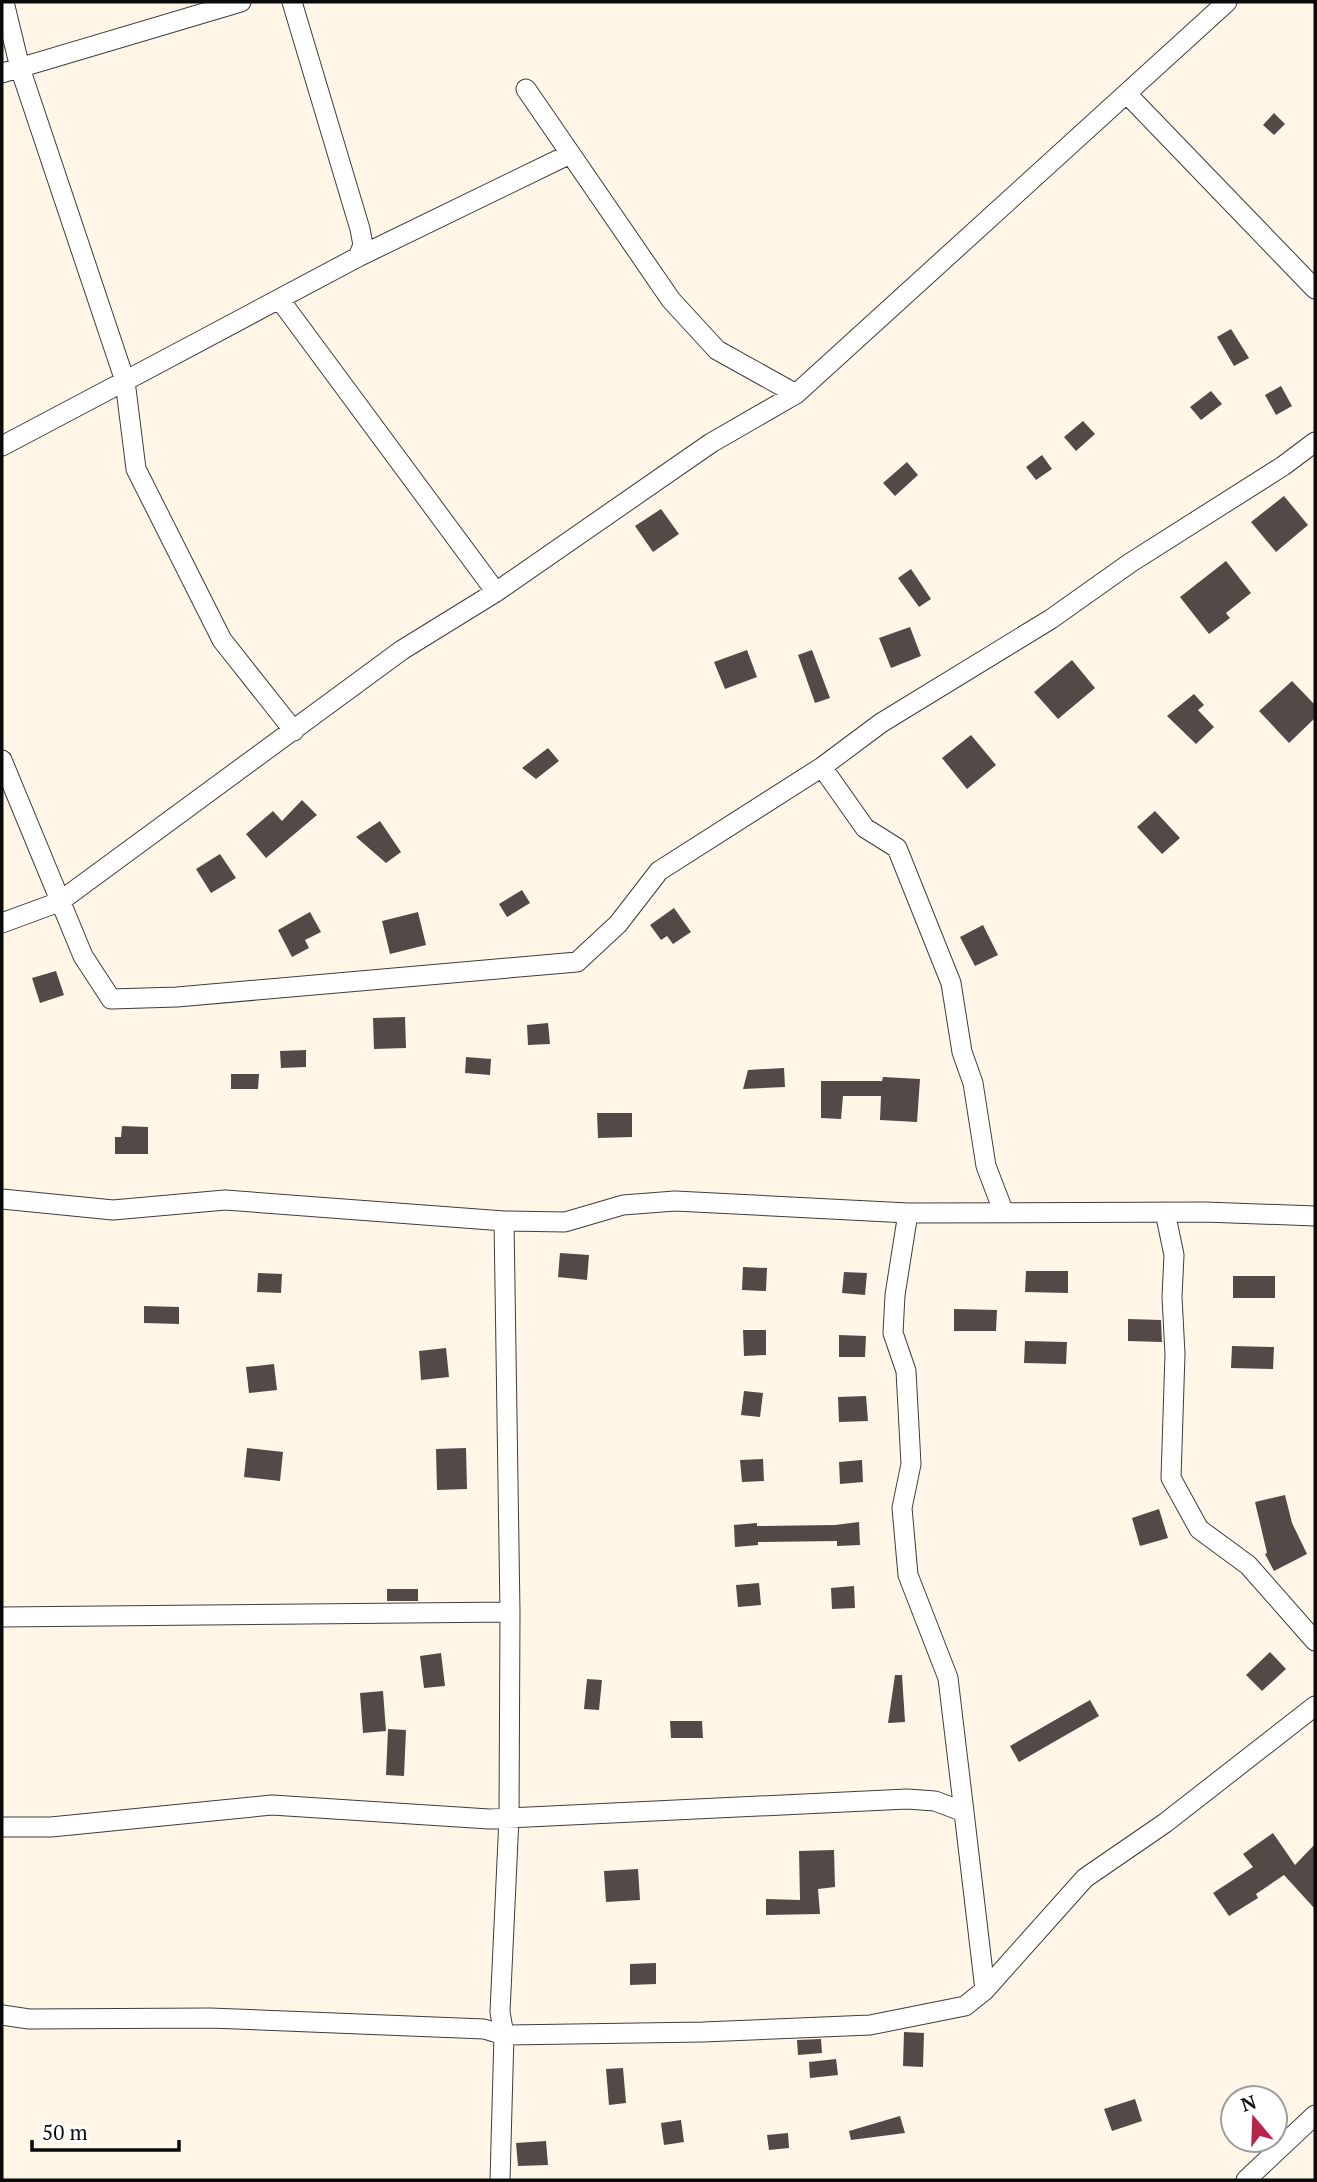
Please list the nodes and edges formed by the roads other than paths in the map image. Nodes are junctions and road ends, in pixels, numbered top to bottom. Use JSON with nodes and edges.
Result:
{"nodes":[{"id":1,"x":4,"y":2,"type":"edge"},
{"id":2,"x":241,"y":2,"type":"edge"},
{"id":3,"x":292,"y":2,"type":"edge"},
{"id":4,"x":1227,"y":2,"type":"edge"},
{"id":5,"x":11,"y":70,"type":"edge"},
{"id":6,"x":526,"y":89,"type":"dead end"},
{"id":7,"x":1127,"y":94,"type":"junction"},
{"id":8,"x":570,"y":154,"type":"junction"},
{"id":9,"x":358,"y":257,"type":"junction"},
{"id":10,"x":1315,"y":289,"type":"edge"},
{"id":11,"x":280,"y":300,"type":"junction"},
{"id":12,"x":125,"y":381,"type":"junction"},
{"id":13,"x":796,"y":394,"type":"junction"},
{"id":14,"x":1315,"y":442,"type":"edge"},
{"id":15,"x":2,"y":446,"type":"edge"},
{"id":16,"x":496,"y":592,"type":"junction"},
{"id":17,"x":294,"y":731,"type":"junction"},
{"id":18,"x":2,"y":760,"type":"edge"},
{"id":19,"x":822,"y":767,"type":"junction"},
{"id":20,"x":59,"y":902,"type":"junction"},
{"id":21,"x":2,"y":923,"type":"edge"},
{"id":22,"x":2,"y":1199,"type":"edge"},
{"id":23,"x":1164,"y":1212,"type":"junction"},
{"id":24,"x":908,"y":1213,"type":"junction"},
{"id":25,"x":1004,"y":1213,"type":"junction"},
{"id":26,"x":1315,"y":1216,"type":"edge"},
{"id":27,"x":504,"y":1221,"type":"junction"},
{"id":28,"x":510,"y":1612,"type":"junction"},
{"id":29,"x":2,"y":1617,"type":"edge"},
{"id":30,"x":1315,"y":1640,"type":"edge"},
{"id":31,"x":1315,"y":1706,"type":"edge"},
{"id":32,"x":964,"y":1812,"type":"junction"},
{"id":33,"x":509,"y":1818,"type":"junction"},
{"id":34,"x":2,"y":1827,"type":"edge"},
{"id":35,"x":985,"y":1990,"type":"junction"},
{"id":36,"x":2,"y":2015,"type":"edge"},
{"id":37,"x":503,"y":2035,"type":"junction"},
{"id":38,"x":1315,"y":2115,"type":"edge"},
{"id":39,"x":500,"y":2180,"type":"edge"},
{"id":40,"x":1246,"y":2180,"type":"edge"}],
"edges":[{"from":1,"to":5,"type":"street"},
{"from":2,"to":5,"type":"street"},
{"from":3,"to":9,"type":"street"},
{"from":4,"to":7,"type":"street"},
{"from":5,"to":12,"type":"street"},
{"from":6,"to":8,"type":"street"},
{"from":7,"to":10,"type":"street"},
{"from":7,"to":13,"type":"street"},
{"from":8,"to":9,"type":"street"},
{"from":8,"to":13,"type":"street"},
{"from":9,"to":11,"type":"street"},
{"from":11,"to":12,"type":"street"},
{"from":11,"to":16,"type":"street"},
{"from":12,"to":15,"type":"street"},
{"from":12,"to":17,"type":"street"},
{"from":13,"to":16,"type":"street"},
{"from":14,"to":19,"type":"street"},
{"from":16,"to":17,"type":"street"},
{"from":17,"to":20,"type":"street"},
{"from":18,"to":20,"type":"street"},
{"from":19,"to":20,"type":"street"},
{"from":19,"to":25,"type":"street"},
{"from":20,"to":21,"type":"street"},
{"from":22,"to":27,"type":"street"},
{"from":23,"to":25,"type":"street"},
{"from":23,"to":26,"type":"street"},
{"from":23,"to":30,"type":"street"},
{"from":24,"to":25,"type":"street"},
{"from":24,"to":27,"type":"street"},
{"from":24,"to":32,"type":"street"},
{"from":27,"to":28,"type":"street"},
{"from":28,"to":29,"type":"street"},
{"from":28,"to":33,"type":"street"},
{"from":31,"to":35,"type":"street"},
{"from":32,"to":33,"type":"street"},
{"from":32,"to":35,"type":"street"},
{"from":33,"to":34,"type":"street"},
{"from":33,"to":37,"type":"street"},
{"from":35,"to":37,"type":"street"},
{"from":36,"to":37,"type":"street"},
{"from":37,"to":39,"type":"street"},
{"from":38,"to":40,"type":"street"}]}
